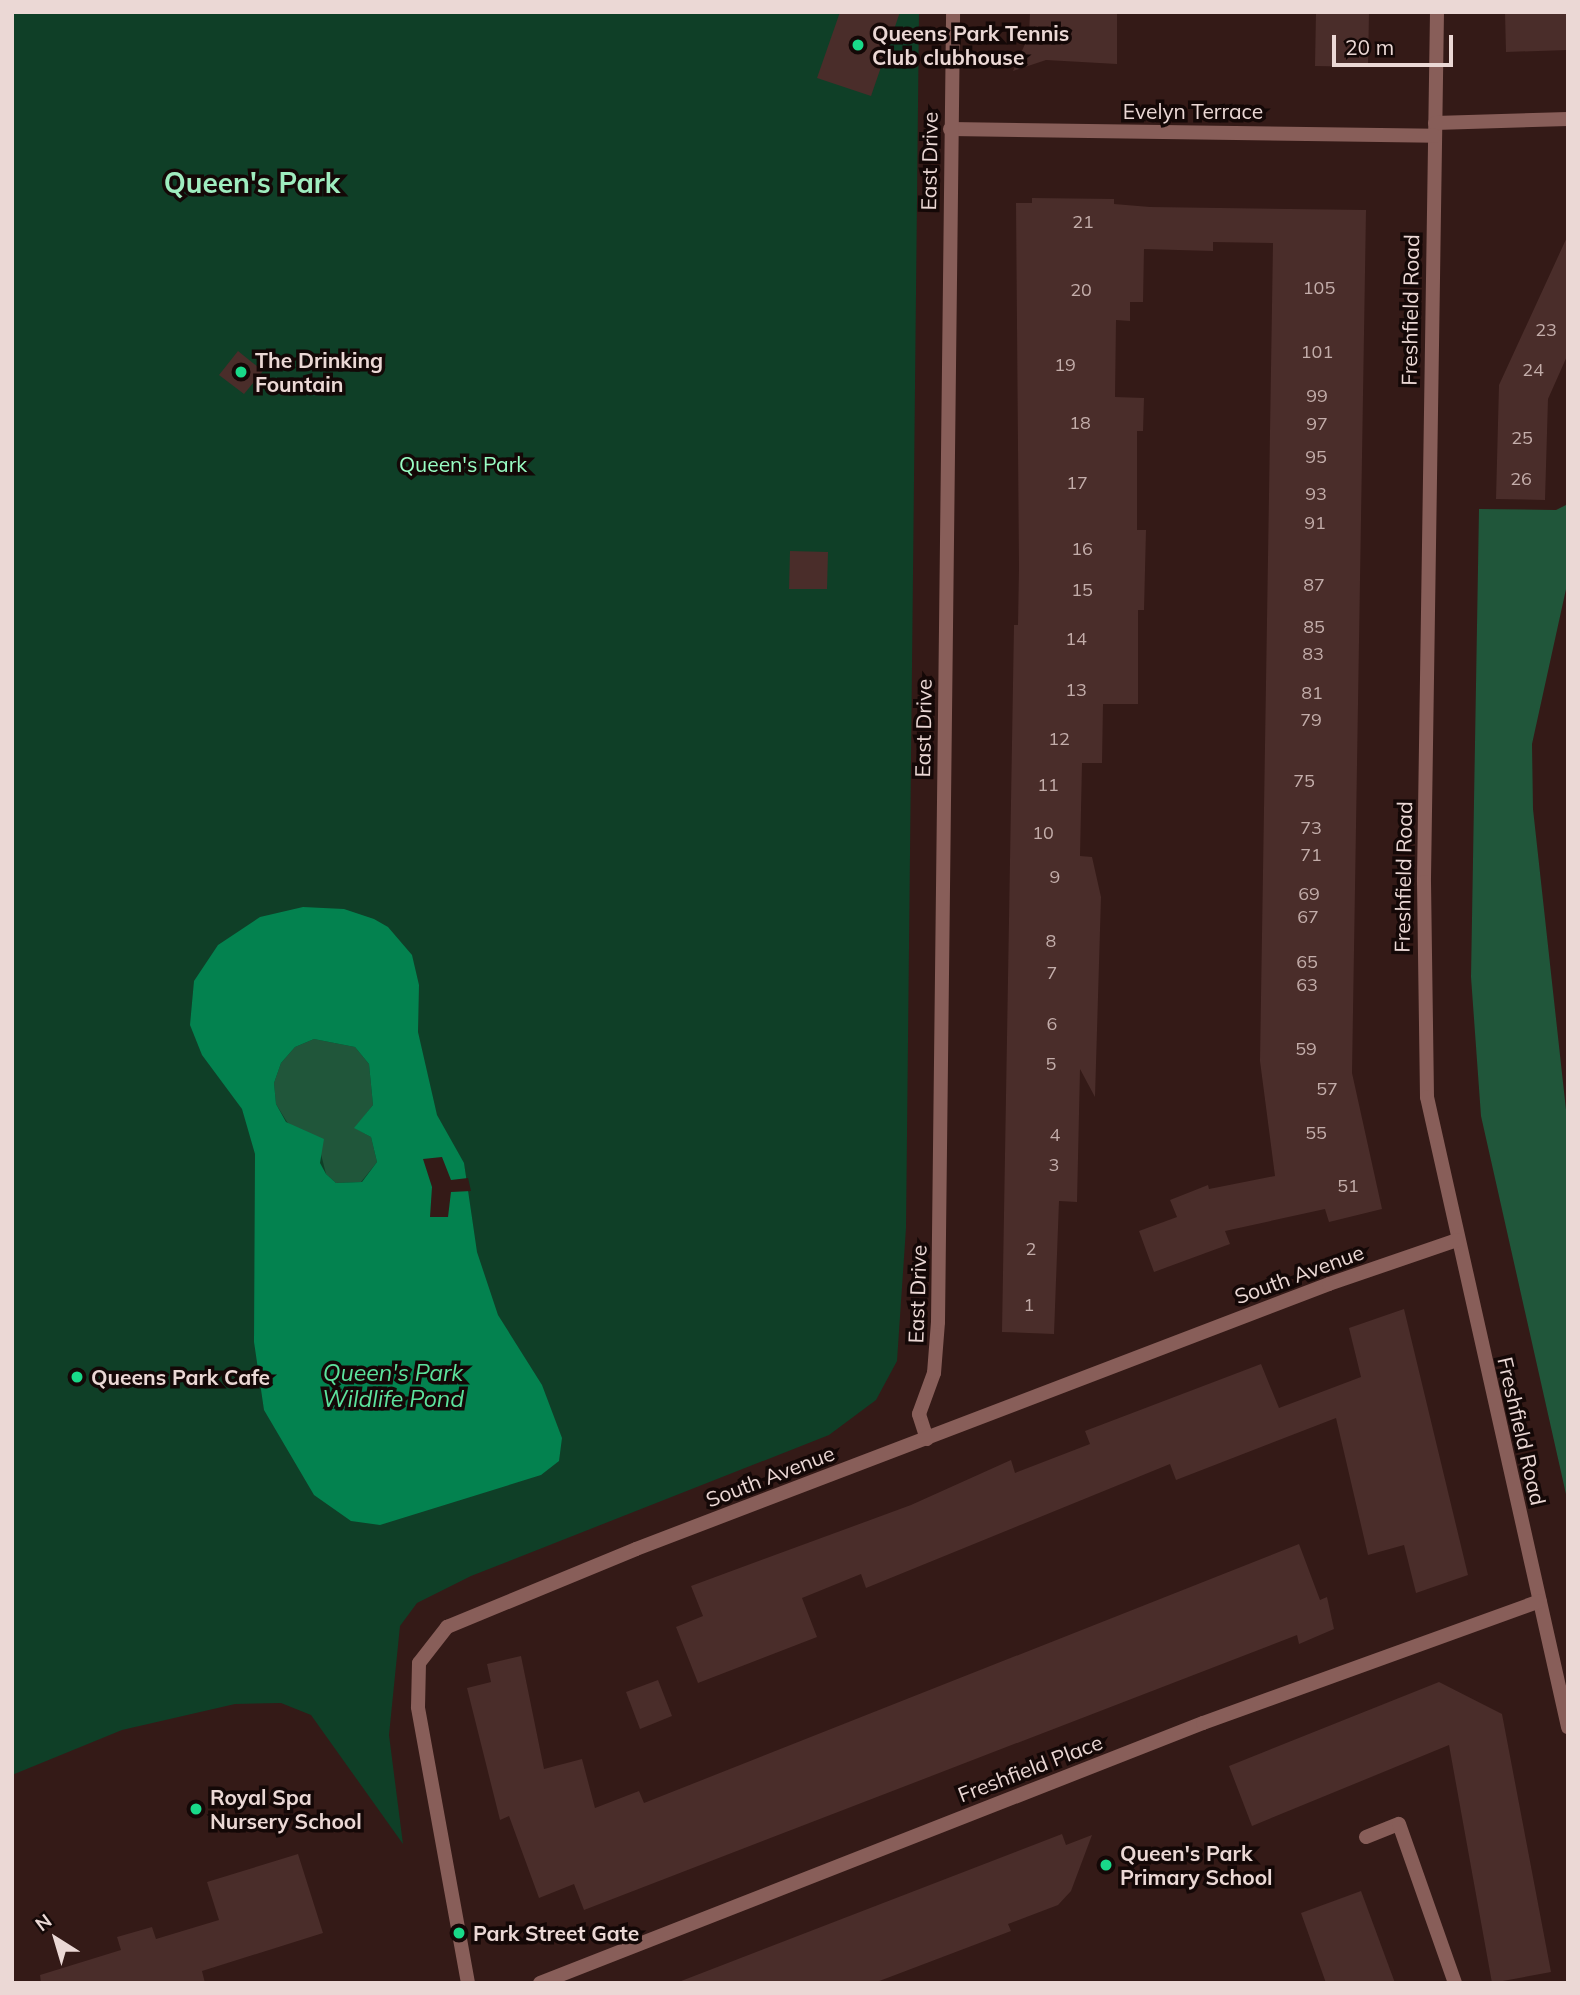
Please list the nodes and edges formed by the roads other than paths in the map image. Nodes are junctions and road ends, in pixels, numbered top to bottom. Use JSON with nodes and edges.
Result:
{"nodes":[{"id":1,"x":953,"y":12,"type":"edge"},
{"id":2,"x":1437,"y":12,"type":"edge"},
{"id":3,"x":1568,"y":119,"type":"edge"},
{"id":4,"x":950,"y":129,"type":"junction"},
{"id":5,"x":1435,"y":130,"type":"junction"},
{"id":6,"x":1457,"y":1240,"type":"junction"},
{"id":7,"x":928,"y":1439,"type":"junction"},
{"id":8,"x":1539,"y":1601,"type":"junction"},
{"id":9,"x":1568,"y":1727,"type":"edge"},
{"id":10,"x":1366,"y":1837,"type":"dead end"},
{"id":11,"x":468,"y":1983,"type":"edge"},
{"id":12,"x":540,"y":1983,"type":"edge"},
{"id":13,"x":1455,"y":1983,"type":"edge"}],
"edges":[{"from":1,"to":4,"type":"street","name":"East Drive"},
{"from":2,"to":5,"type":"street","name":"Freshfield Road"},
{"from":3,"to":5,"type":"street","name":"Evelyn Terrace"},
{"from":4,"to":5,"type":"street","name":"Evelyn Terrace"},
{"from":4,"to":7,"type":"street","name":"East Drive"},
{"from":5,"to":6,"type":"street","name":"Freshfield Road"},
{"from":6,"to":7,"type":"street","name":"South Avenue"},
{"from":6,"to":8,"type":"street","name":"Freshfield Road"},
{"from":7,"to":11,"type":"street","name":"South Avenue"},
{"from":8,"to":9,"type":"street","name":"Freshfield Road"},
{"from":8,"to":12,"type":"street","name":"Freshfield Place"},
{"from":10,"to":13,"type":"street"}]}
